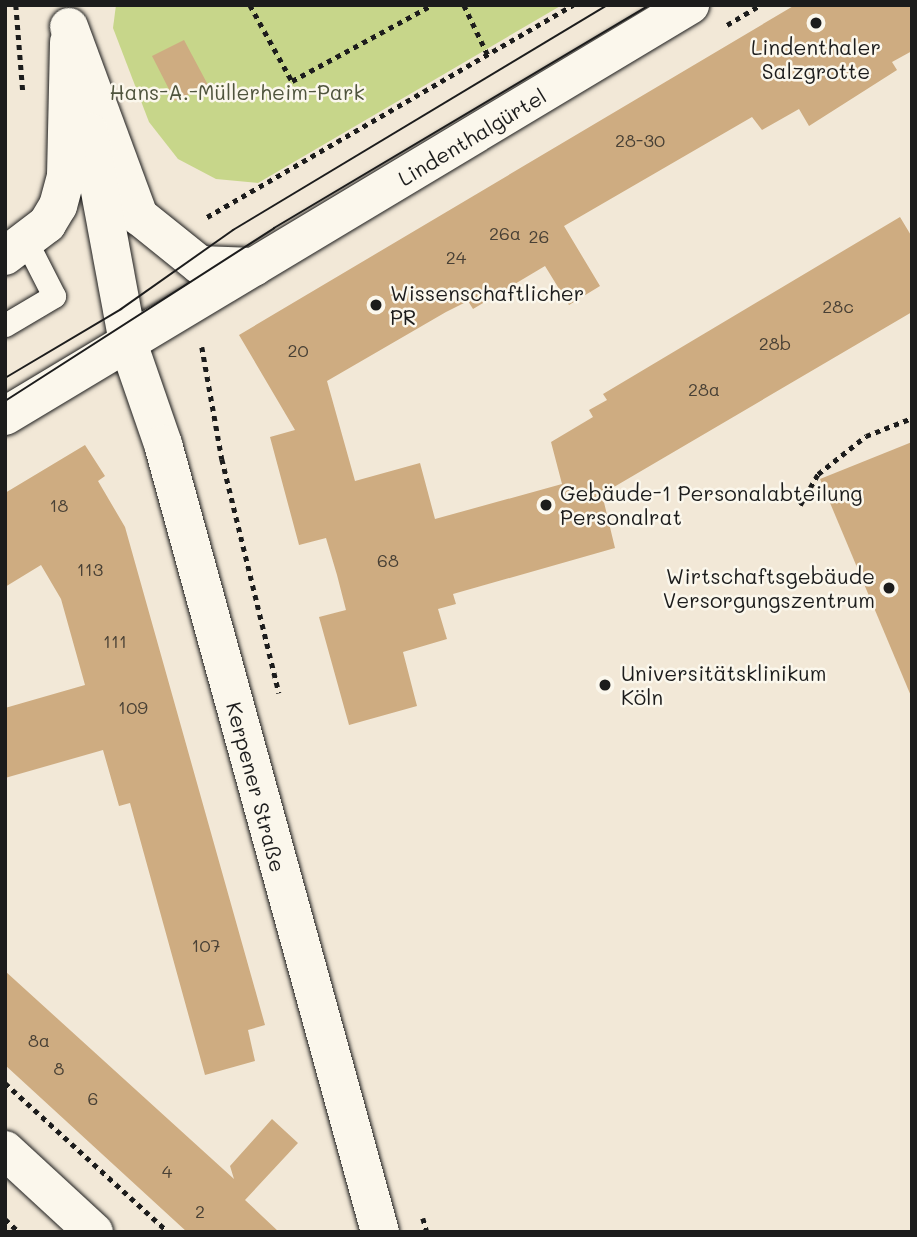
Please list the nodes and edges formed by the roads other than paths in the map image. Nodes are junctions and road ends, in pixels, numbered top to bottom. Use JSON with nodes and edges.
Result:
{"nodes":[{"id":1,"x":690,"y":5,"type":"edge"},
{"id":2,"x":69,"y":16,"type":"edge"},
{"id":3,"x":16,"y":250,"type":"edge"},
{"id":4,"x":254,"y":267,"type":"junction"},
{"id":5,"x":5,"y":325,"type":"edge"},
{"id":6,"x":128,"y":343,"type":"junction"},
{"id":7,"x":5,"y":416,"type":"edge"},
{"id":8,"x":5,"y":1150,"type":"edge"},
{"id":9,"x":94,"y":1232,"type":"edge"},
{"id":10,"x":380,"y":1232,"type":"edge"}],
"edges":[{"from":1,"to":4,"type":"main road","name":"Lindenthalgürtel"},
{"from":2,"to":3,"type":"main road"},
{"from":2,"to":4,"type":"main road"},
{"from":2,"to":6,"type":"main road"},
{"from":3,"to":5,"type":"lane"},
{"from":4,"to":6,"type":"main road","name":"Lindenthalgürtel"},
{"from":6,"to":7,"type":"main road","name":"Lindenthalgürtel"},
{"from":6,"to":10,"type":"main road","name":"Kerpener Straße"},
{"from":8,"to":9,"type":"main road"}]}
